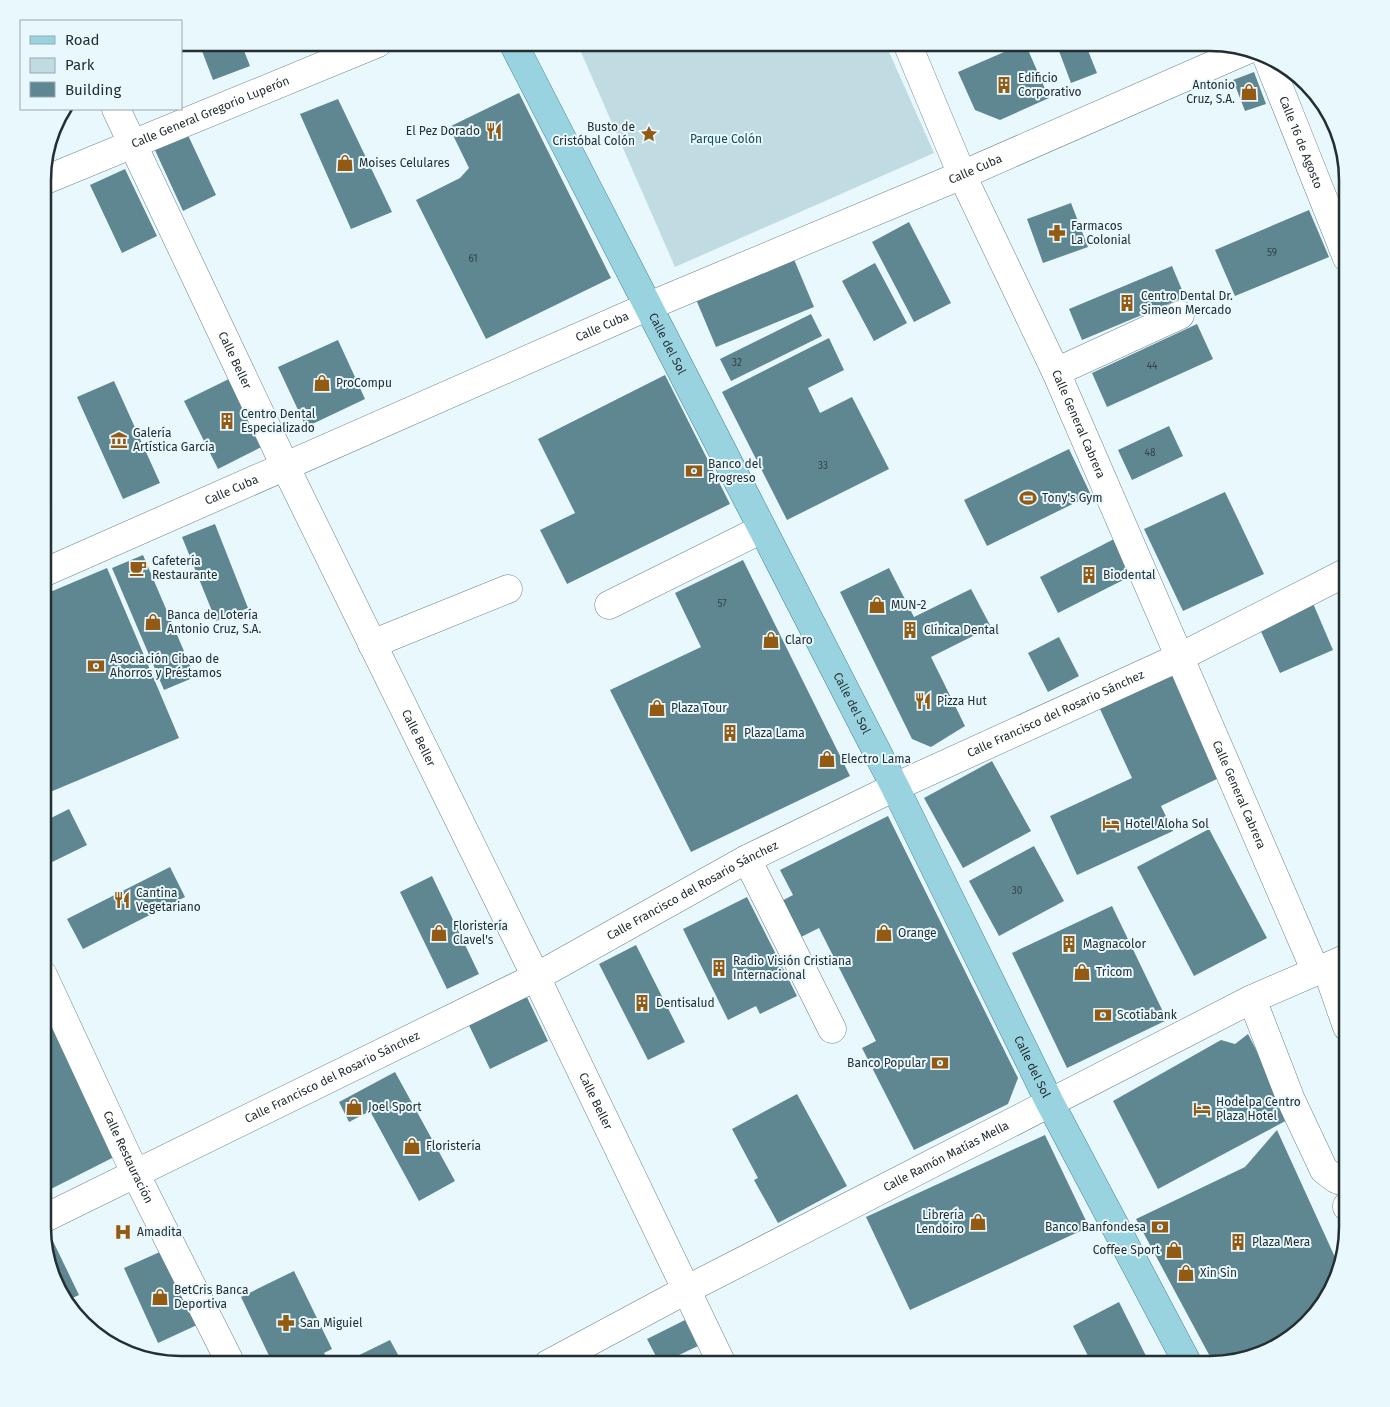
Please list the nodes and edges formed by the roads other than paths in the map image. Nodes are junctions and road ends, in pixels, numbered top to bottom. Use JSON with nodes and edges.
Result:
{"nodes":[{"id":1,"x":356,"y":51,"type":"edge"},
{"id":2,"x":518,"y":51,"type":"edge"},
{"id":3,"x":911,"y":52,"type":"edge"},
{"id":4,"x":1237,"y":54,"type":"edge"},
{"id":5,"x":1271,"y":67,"type":"edge"},
{"id":6,"x":116,"y":110,"type":"edge"},
{"id":7,"x":132,"y":143,"type":"junction"},
{"id":8,"x":962,"y":175,"type":"junction"},
{"id":9,"x":52,"y":177,"type":"edge"},
{"id":10,"x":1339,"y":236,"type":"edge"},
{"id":11,"x":649,"y":306,"type":"junction"},
{"id":12,"x":1180,"y":315,"type":"dead end"},
{"id":13,"x":1056,"y":372,"type":"junction"},
{"id":14,"x":285,"y":466,"type":"junction"},
{"id":15,"x":762,"y":529,"type":"junction"},
{"id":16,"x":52,"y":569,"type":"edge"},
{"id":17,"x":1339,"y":576,"type":"edge"},
{"id":18,"x":508,"y":589,"type":"dead end"},
{"id":19,"x":609,"y":605,"type":"dead end"},
{"id":20,"x":372,"y":644,"type":"junction"},
{"id":21,"x":1180,"y":656,"type":"junction"},
{"id":22,"x":895,"y":787,"type":"junction"},
{"id":23,"x":747,"y":859,"type":"junction"},
{"id":24,"x":1330,"y":966,"type":"edge"},
{"id":25,"x":536,"y":977,"type":"junction"},
{"id":26,"x":51,"y":993,"type":"edge"},
{"id":27,"x":1339,"y":996,"type":"edge"},
{"id":28,"x":1252,"y":999,"type":"junction"},
{"id":29,"x":832,"y":1029,"type":"dead end"},
{"id":30,"x":1050,"y":1103,"type":"junction"},
{"id":31,"x":136,"y":1174,"type":"junction"},
{"id":32,"x":1339,"y":1180,"type":"edge"},
{"id":33,"x":51,"y":1216,"type":"edge"},
{"id":34,"x":686,"y":1290,"type":"junction"},
{"id":35,"x":228,"y":1356,"type":"edge"},
{"id":36,"x":563,"y":1356,"type":"edge"},
{"id":37,"x":718,"y":1356,"type":"edge"},
{"id":38,"x":1184,"y":1356,"type":"edge"}],
"edges":[{"from":1,"to":7,"type":"street","name":"Calle General Gregorio Luperón"},
{"from":2,"to":11,"type":"main road","name":"Calle del Sol"},
{"from":3,"to":8,"type":"street","name":"Calle General Cabrera"},
{"from":4,"to":8,"type":"street","name":"Calle Cuba"},
{"from":5,"to":10,"type":"street","name":"Calle 16 de Agosto"},
{"from":6,"to":7,"type":"street","name":"Calle Beller"},
{"from":7,"to":9,"type":"street","name":"Calle General Gregorio Luperón"},
{"from":7,"to":14,"type":"street","name":"Calle Beller"},
{"from":8,"to":11,"type":"street","name":"Calle Cuba"},
{"from":8,"to":13,"type":"street","name":"Calle General Cabrera"},
{"from":11,"to":14,"type":"street","name":"Calle Cuba"},
{"from":11,"to":15,"type":"main road","name":"Calle del Sol"},
{"from":12,"to":13,"type":"street"},
{"from":13,"to":21,"type":"street","name":"Calle General Cabrera"},
{"from":14,"to":16,"type":"street","name":"Calle Cuba"},
{"from":14,"to":20,"type":"street","name":"Calle Beller"},
{"from":15,"to":19,"type":"street"},
{"from":15,"to":22,"type":"main road","name":"Calle del Sol"},
{"from":17,"to":21,"type":"street","name":"Calle Francisco del Rosario Sánchez"},
{"from":18,"to":20,"type":"street"},
{"from":20,"to":25,"type":"street","name":"Calle Beller"},
{"from":21,"to":22,"type":"street","name":"Calle Francisco del Rosario Sánchez"},
{"from":21,"to":24,"type":"street","name":"Calle General Cabrera"},
{"from":22,"to":23,"type":"street","name":"Calle Francisco del Rosario Sánchez"},
{"from":22,"to":30,"type":"main road","name":"Calle del Sol"},
{"from":23,"to":25,"type":"street","name":"Calle Francisco del Rosario Sánchez"},
{"from":23,"to":29,"type":"street"},
{"from":24,"to":27,"type":"street","name":"Calle General Cabrera"},
{"from":24,"to":28,"type":"street","name":"Calle Ramón Matías Mella"},
{"from":25,"to":31,"type":"street","name":"Calle Francisco del Rosario Sánchez"},
{"from":25,"to":34,"type":"street","name":"Calle Beller"},
{"from":26,"to":31,"type":"street","name":"Calle Restauración"},
{"from":28,"to":30,"type":"street","name":"Calle Ramón Matías Mella"},
{"from":28,"to":32,"type":"street"},
{"from":30,"to":34,"type":"street","name":"Calle Ramón Matías Mella"},
{"from":30,"to":38,"type":"main road","name":"Calle del Sol"},
{"from":31,"to":33,"type":"street","name":"Calle Francisco del Rosario Sánchez"},
{"from":31,"to":35,"type":"street","name":"Calle Restauración"},
{"from":34,"to":36,"type":"street","name":"Calle Ramón Matías Mella"},
{"from":34,"to":37,"type":"street","name":"Calle Beller"}]}
